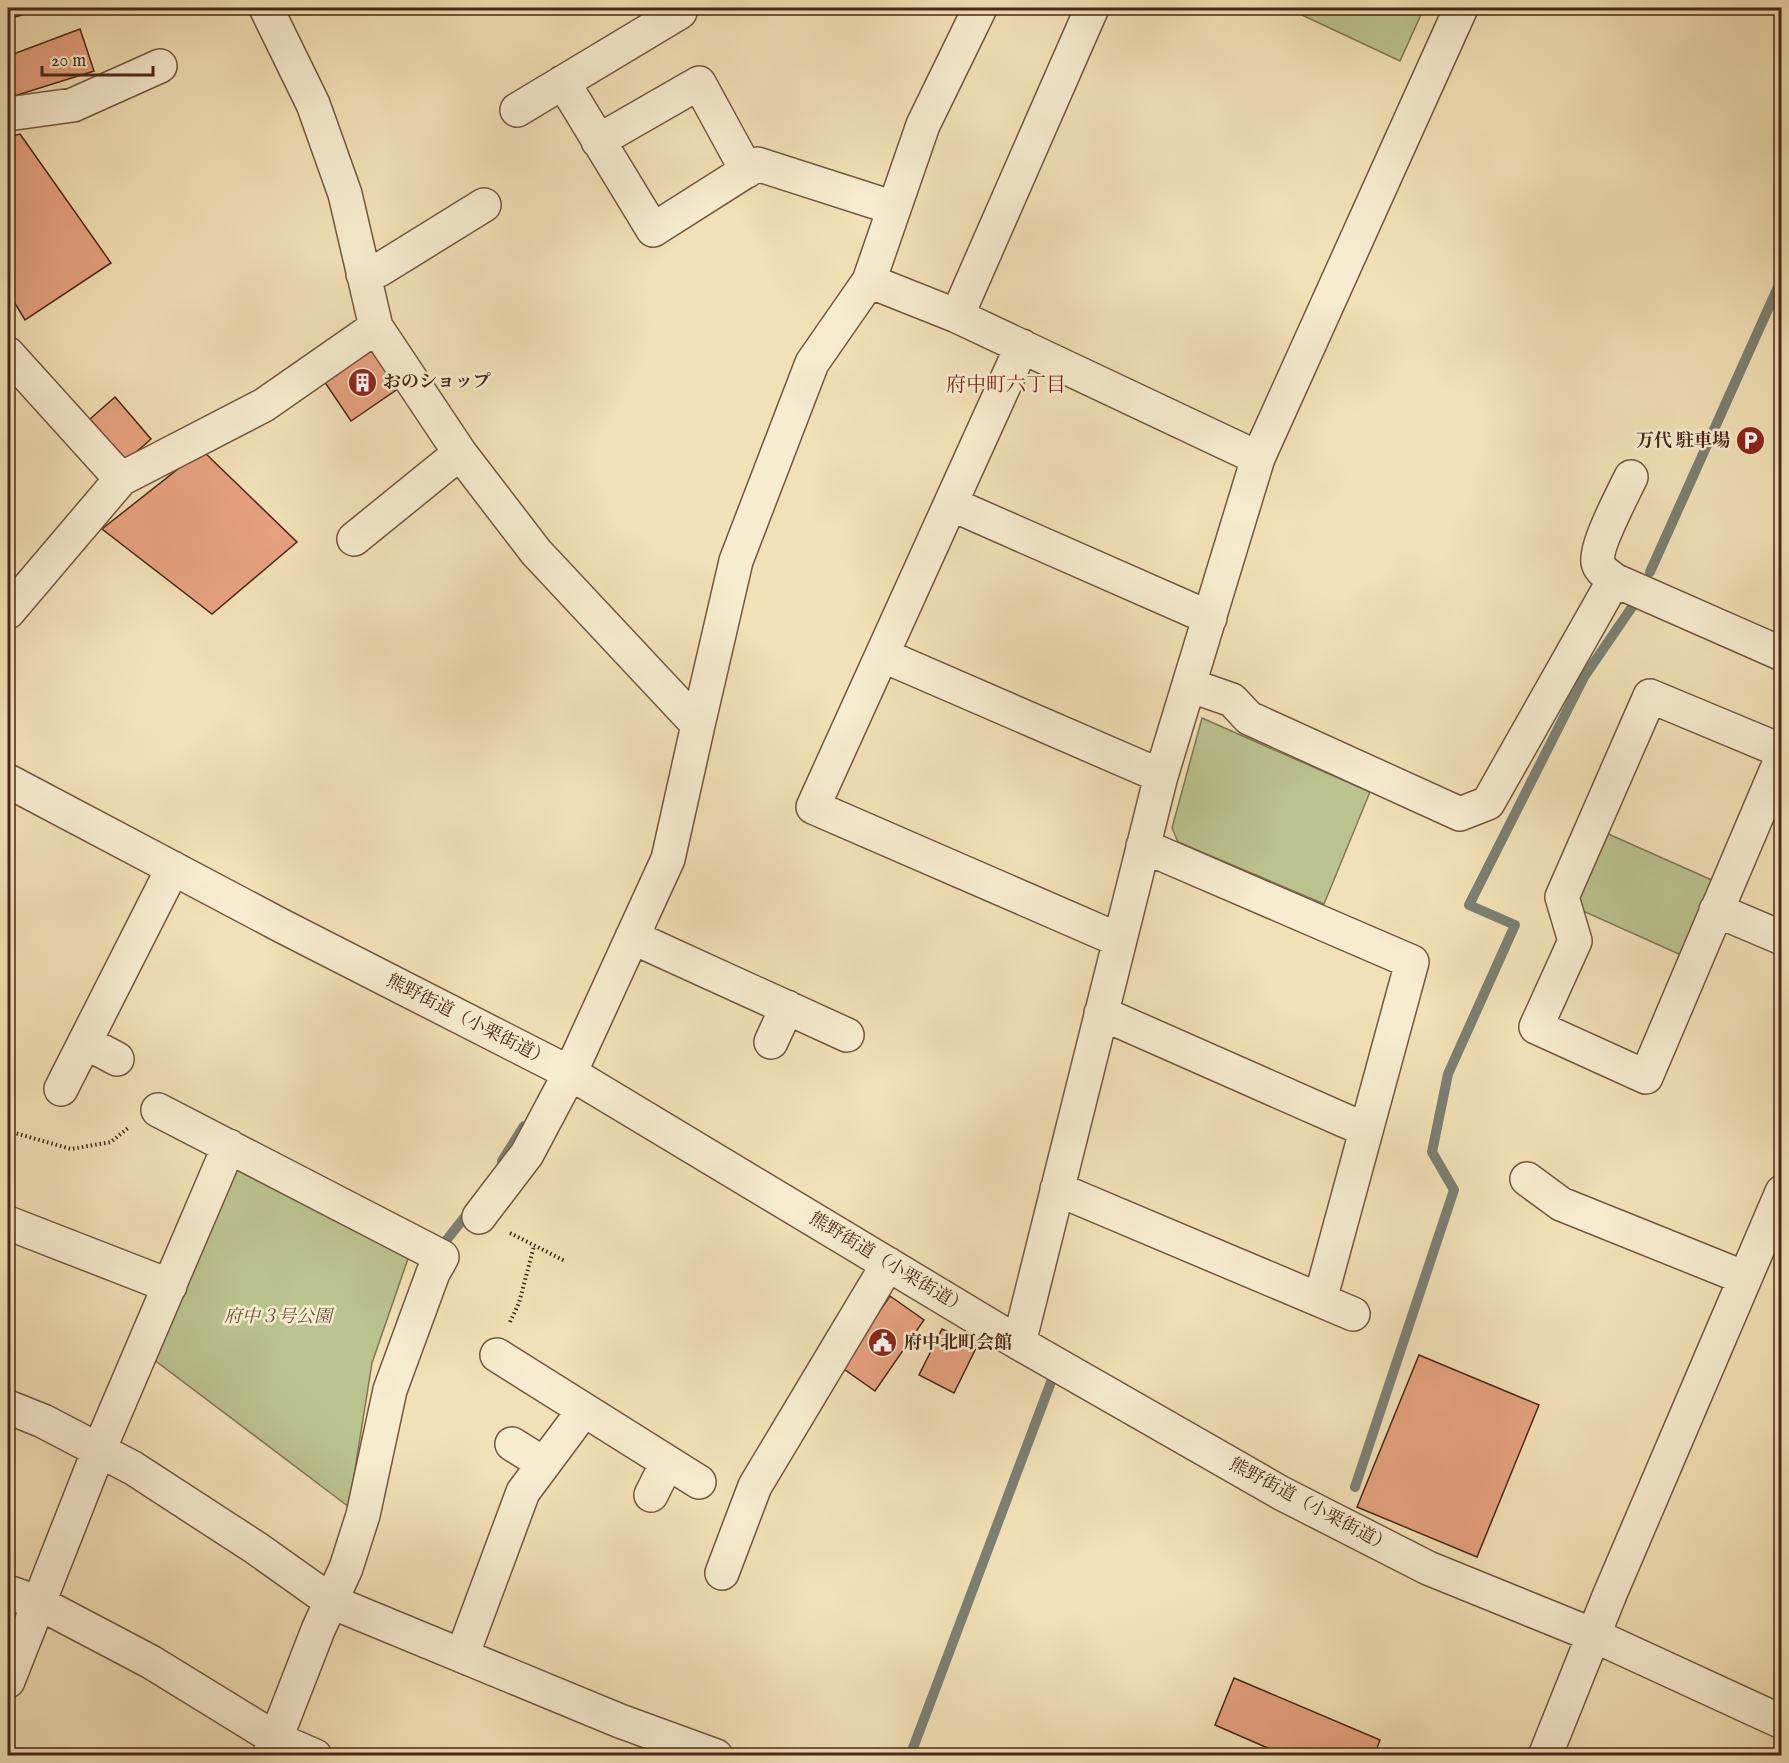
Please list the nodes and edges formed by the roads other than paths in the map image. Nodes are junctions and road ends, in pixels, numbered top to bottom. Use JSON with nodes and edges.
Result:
{"nodes":[{"id":1,"x":266,"y":8,"type":"edge"},
{"id":2,"x":980,"y":8,"type":"edge"},
{"id":3,"x":1092,"y":8,"type":"edge"},
{"id":4,"x":1461,"y":8,"type":"edge"},
{"id":5,"x":680,"y":12,"type":"dead end"},
{"id":6,"x":160,"y":66,"type":"dead end"},
{"id":7,"x":563,"y":82,"type":"junction"},
{"id":8,"x":517,"y":110,"type":"dead end"},
{"id":9,"x":8,"y":114,"type":"edge"},
{"id":10,"x":598,"y":141,"type":"junction"},
{"id":11,"x":747,"y":171,"type":"junction"},
{"id":12,"x":484,"y":205,"type":"dead end"},
{"id":13,"x":894,"y":208,"type":"junction"},
{"id":14,"x":363,"y":274,"type":"junction"},
{"id":15,"x":869,"y":281,"type":"junction"},
{"id":16,"x":957,"y":316,"type":"junction"},
{"id":17,"x":376,"y":327,"type":"junction"},
{"id":18,"x":1022,"y":346,"type":"junction"},
{"id":19,"x":8,"y":354,"type":"edge"},
{"id":20,"x":460,"y":453,"type":"junction"},
{"id":21,"x":1258,"y":458,"type":"junction"},
{"id":22,"x":1631,"y":477,"type":"dead end"},
{"id":23,"x":121,"y":479,"type":"junction"},
{"id":24,"x":951,"y":504,"type":"junction"},
{"id":25,"x":354,"y":539,"type":"dead end"},
{"id":26,"x":1614,"y":579,"type":"junction"},
{"id":27,"x":8,"y":612,"type":"edge"},
{"id":28,"x":1210,"y":618,"type":"junction"},
{"id":29,"x":1782,"y":654,"type":"edge"},
{"id":30,"x":882,"y":655,"type":"junction"},
{"id":31,"x":1189,"y":684,"type":"junction"},
{"id":32,"x":698,"y":724,"type":"junction"},
{"id":33,"x":1782,"y":751,"type":"edge"},
{"id":34,"x":1782,"y":757,"type":"edge"},
{"id":35,"x":1161,"y":776,"type":"junction"},
{"id":36,"x":8,"y":781,"type":"edge"},
{"id":37,"x":1143,"y":846,"type":"junction"},
{"id":38,"x":173,"y":868,"type":"junction"},
{"id":39,"x":1716,"y":910,"type":"junction"},
{"id":40,"x":632,"y":937,"type":"junction"},
{"id":41,"x":1782,"y":938,"type":"edge"},
{"id":42,"x":1119,"y":940,"type":"junction"},
{"id":43,"x":787,"y":1007,"type":"junction"},
{"id":44,"x":1101,"y":1013,"type":"junction"},
{"id":45,"x":847,"y":1035,"type":"dead end"},
{"id":46,"x":85,"y":1042,"type":"junction"},
{"id":47,"x":771,"y":1042,"type":"dead end"},
{"id":48,"x":117,"y":1059,"type":"dead end"},
{"id":49,"x":570,"y":1073,"type":"junction"},
{"id":50,"x":61,"y":1089,"type":"dead end"},
{"id":51,"x":158,"y":1110,"type":"road end"},
{"id":52,"x":1366,"y":1130,"type":"junction"},
{"id":53,"x":229,"y":1146,"type":"junction"},
{"id":54,"x":1527,"y":1179,"type":"dead end"},
{"id":55,"x":1058,"y":1189,"type":"junction"},
{"id":56,"x":1782,"y":1192,"type":"edge"},
{"id":57,"x":479,"y":1217,"type":"road end"},
{"id":58,"x":8,"y":1223,"type":"edge"},
{"id":59,"x":888,"y":1264,"type":"junction"},
{"id":60,"x":1745,"y":1278,"type":"junction"},
{"id":61,"x":170,"y":1286,"type":"junction"},
{"id":62,"x":1320,"y":1300,"type":"junction"},
{"id":63,"x":1353,"y":1314,"type":"dead end"},
{"id":64,"x":1019,"y":1343,"type":"junction"},
{"id":65,"x":497,"y":1355,"type":"road end"},
{"id":66,"x":8,"y":1407,"type":"edge"},
{"id":67,"x":585,"y":1410,"type":"junction"},
{"id":68,"x":512,"y":1444,"type":"dead end"},
{"id":69,"x":99,"y":1450,"type":"junction"},
{"id":70,"x":667,"y":1463,"type":"junction"},
{"id":71,"x":544,"y":1464,"type":"junction"},
{"id":72,"x":699,"y":1482,"type":"dead end"},
{"id":73,"x":651,"y":1495,"type":"dead end"},
{"id":74,"x":722,"y":1574,"type":"dead end"},
{"id":75,"x":8,"y":1592,"type":"edge"},
{"id":76,"x":332,"y":1602,"type":"junction"},
{"id":77,"x":39,"y":1603,"type":"junction"},
{"id":78,"x":1593,"y":1635,"type":"junction"},
{"id":79,"x":462,"y":1656,"type":"junction"},
{"id":80,"x":8,"y":1681,"type":"edge"},
{"id":81,"x":1782,"y":1722,"type":"edge"},
{"id":82,"x":272,"y":1747,"type":"edge"},
{"id":83,"x":315,"y":1755,"type":"edge"},
{"id":84,"x":716,"y":1755,"type":"edge"},
{"id":85,"x":1545,"y":1755,"type":"edge"}],
"edges":[{"from":1,"to":14,"type":"street"},
{"from":2,"to":13,"type":"street"},
{"from":3,"to":16,"type":"street"},
{"from":4,"to":21,"type":"street"},
{"from":5,"to":7,"type":"street"},
{"from":6,"to":9,"type":"street"},
{"from":7,"to":8,"type":"street"},
{"from":7,"to":10,"type":"street"},
{"from":10,"to":11,"type":"street"},
{"from":10,"to":11,"type":"street"},
{"from":11,"to":13,"type":"street"},
{"from":12,"to":14,"type":"street"},
{"from":13,"to":15,"type":"street"},
{"from":14,"to":17,"type":"street"},
{"from":15,"to":16,"type":"street"},
{"from":15,"to":32,"type":"street"},
{"from":16,"to":18,"type":"street"},
{"from":17,"to":20,"type":"street"},
{"from":17,"to":23,"type":"street"},
{"from":18,"to":21,"type":"street"},
{"from":18,"to":24,"type":"street"},
{"from":19,"to":23,"type":"street"},
{"from":20,"to":25,"type":"street"},
{"from":20,"to":32,"type":"street"},
{"from":21,"to":28,"type":"street"},
{"from":22,"to":26,"type":"street"},
{"from":23,"to":27,"type":"street"},
{"from":24,"to":28,"type":"street"},
{"from":24,"to":30,"type":"street"},
{"from":26,"to":29,"type":"street"},
{"from":26,"to":31,"type":"street"},
{"from":28,"to":31,"type":"street"},
{"from":30,"to":35,"type":"street"},
{"from":30,"to":42,"type":"street"},
{"from":31,"to":35,"type":"street"},
{"from":32,"to":40,"type":"street"},
{"from":33,"to":39,"type":"street"},
{"from":34,"to":39,"type":"street"},
{"from":35,"to":37,"type":"street"},
{"from":36,"to":38,"type":"street","name":"熊野街道（小栗街道）"},
{"from":37,"to":42,"type":"street"},
{"from":37,"to":52,"type":"street"},
{"from":38,"to":46,"type":"street"},
{"from":38,"to":49,"type":"street","name":"熊野街道（小栗街道）"},
{"from":39,"to":41,"type":"street"},
{"from":40,"to":43,"type":"street"},
{"from":40,"to":49,"type":"street"},
{"from":42,"to":44,"type":"street"},
{"from":43,"to":45,"type":"street"},
{"from":43,"to":47,"type":"street"},
{"from":44,"to":52,"type":"street"},
{"from":44,"to":55,"type":"street"},
{"from":46,"to":48,"type":"street"},
{"from":46,"to":50,"type":"street"},
{"from":49,"to":57,"type":"street"},
{"from":49,"to":59,"type":"street","name":"熊野街道（小栗街道）"},
{"from":51,"to":53,"type":"street"},
{"from":52,"to":62,"type":"street"},
{"from":53,"to":61,"type":"street"},
{"from":53,"to":76,"type":"street"},
{"from":54,"to":60,"type":"street"},
{"from":55,"to":62,"type":"street"},
{"from":55,"to":64,"type":"street"},
{"from":56,"to":60,"type":"street"},
{"from":58,"to":61,"type":"street"},
{"from":59,"to":64,"type":"street","name":"熊野街道（小栗街道）"},
{"from":59,"to":74,"type":"street"},
{"from":60,"to":78,"type":"street"},
{"from":61,"to":69,"type":"street"},
{"from":62,"to":63,"type":"street"},
{"from":64,"to":78,"type":"street","name":"熊野街道（小栗街道）"},
{"from":65,"to":67,"type":"street"},
{"from":66,"to":69,"type":"street"},
{"from":67,"to":70,"type":"street"},
{"from":67,"to":71,"type":"street"},
{"from":68,"to":71,"type":"street"},
{"from":69,"to":76,"type":"street"},
{"from":69,"to":77,"type":"street"},
{"from":70,"to":72,"type":"street"},
{"from":70,"to":73,"type":"street"},
{"from":71,"to":79,"type":"street"},
{"from":75,"to":77,"type":"street"},
{"from":76,"to":79,"type":"street"},
{"from":76,"to":82,"type":"street"},
{"from":77,"to":80,"type":"street"},
{"from":77,"to":82,"type":"street"},
{"from":78,"to":81,"type":"street","name":"熊野街道（小栗街道）"},
{"from":78,"to":85,"type":"street"},
{"from":79,"to":84,"type":"street"},
{"from":82,"to":83,"type":"street"}]}
